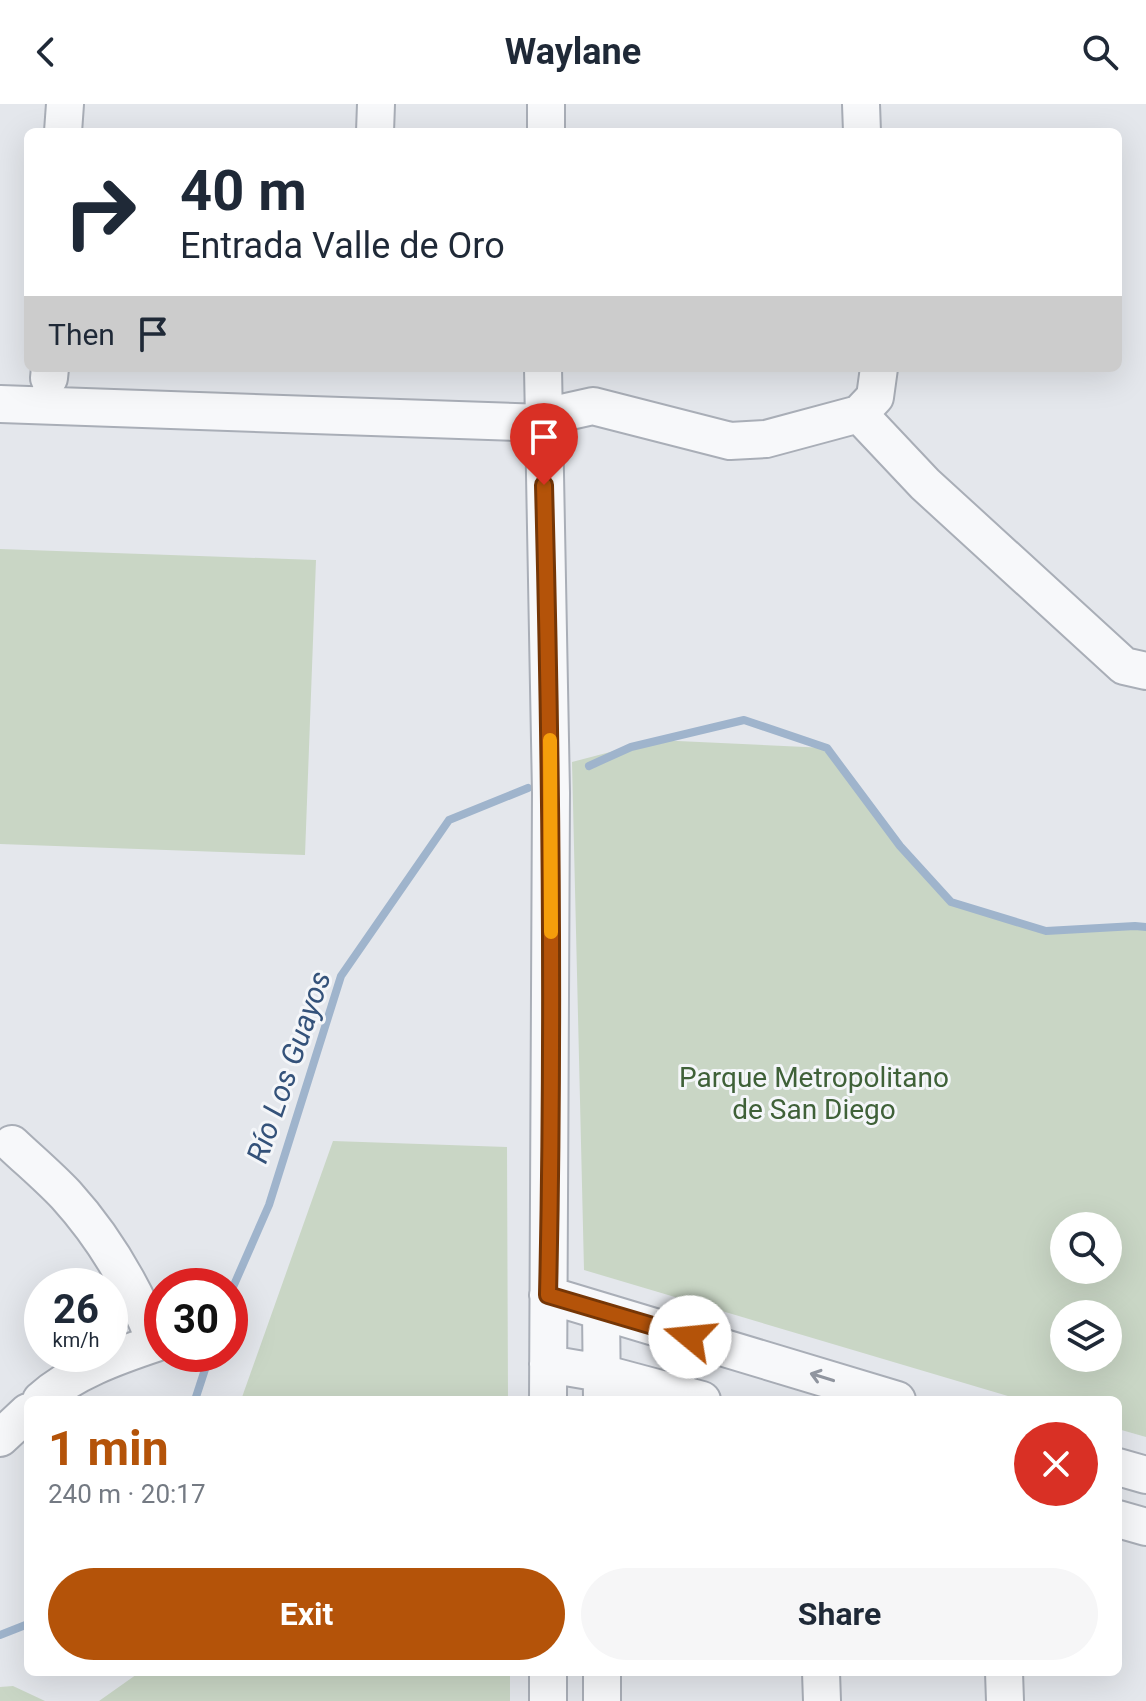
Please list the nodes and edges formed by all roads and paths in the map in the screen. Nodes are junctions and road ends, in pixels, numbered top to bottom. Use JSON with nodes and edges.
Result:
{"nodes":[{"id":1,"x":65,"y":104,"type":"edge"},
{"id":2,"x":376,"y":104,"type":"edge"},
{"id":3,"x":546,"y":104,"type":"edge"},
{"id":4,"x":861,"y":104,"type":"edge"},
{"id":5,"x":63,"y":128,"type":"edge"},
{"id":6,"x":375,"y":128,"type":"edge"},
{"id":7,"x":546,"y":128,"type":"edge"},
{"id":8,"x":862,"y":128,"type":"edge"},
{"id":9,"x":543,"y":372,"type":"edge"},
{"id":10,"x":878,"y":372,"type":"edge"},
{"id":11,"x":0,"y":404,"type":"edge"},
{"id":12,"x":859,"y":414,"type":"junction"},
{"id":13,"x":543,"y":423,"type":"junction"},
{"id":14,"x":1146,"y":671,"type":"edge"},
{"id":15,"x":12,"y":1144,"type":"dead end"},
{"id":16,"x":548,"y":1295,"type":"junction"},
{"id":17,"x":601,"y":1311,"type":"junction"},
{"id":18,"x":548,"y":1364,"type":"junction"},
{"id":19,"x":602,"y":1386,"type":"edge"},
{"id":20,"x":46,"y":1396,"type":"edge"},
{"id":21,"x":548,"y":1396,"type":"edge"},
{"id":22,"x":673,"y":1396,"type":"edge"},
{"id":23,"x":884,"y":1396,"type":"edge"},
{"id":24,"x":24,"y":1416,"type":"edge"},
{"id":25,"x":0,"y":1438,"type":"edge"},
{"id":26,"x":1122,"y":1468,"type":"edge"},
{"id":27,"x":1146,"y":1475,"type":"edge"},
{"id":28,"x":1122,"y":1520,"type":"edge"},
{"id":29,"x":1146,"y":1527,"type":"edge"},
{"id":30,"x":548,"y":1676,"type":"edge"},
{"id":31,"x":602,"y":1676,"type":"edge"},
{"id":32,"x":821,"y":1676,"type":"edge"},
{"id":33,"x":1004,"y":1676,"type":"edge"},
{"id":34,"x":548,"y":1701,"type":"edge"},
{"id":35,"x":602,"y":1701,"type":"edge"},
{"id":36,"x":822,"y":1701,"type":"edge"},
{"id":37,"x":1005,"y":1701,"type":"edge"}],
"edges":[{"from":1,"to":5,"type":"street"},
{"from":2,"to":6,"type":"street"},
{"from":3,"to":7,"type":"street"},
{"from":4,"to":8,"type":"street"},
{"from":9,"to":13,"type":"street"},
{"from":10,"to":12,"type":"street"},
{"from":11,"to":13,"type":"street"},
{"from":12,"to":13,"type":"street"},
{"from":12,"to":14,"type":"street"},
{"from":13,"to":16,"type":"street"},
{"from":15,"to":20,"type":"street"},
{"from":16,"to":17,"type":"street"},
{"from":16,"to":18,"type":"street"},
{"from":17,"to":19,"type":"street"},
{"from":23,"to":17,"type":"street","one_way":true},
{"from":18,"to":19,"type":"street"},
{"from":18,"to":21,"type":"street"},
{"from":19,"to":22,"type":"street"},
{"from":24,"to":25,"type":"street"},
{"from":26,"to":27,"type":"street"},
{"from":28,"to":29,"type":"street"},
{"from":30,"to":34,"type":"street"},
{"from":31,"to":35,"type":"street"},
{"from":32,"to":36,"type":"street"},
{"from":33,"to":37,"type":"street"}]}
